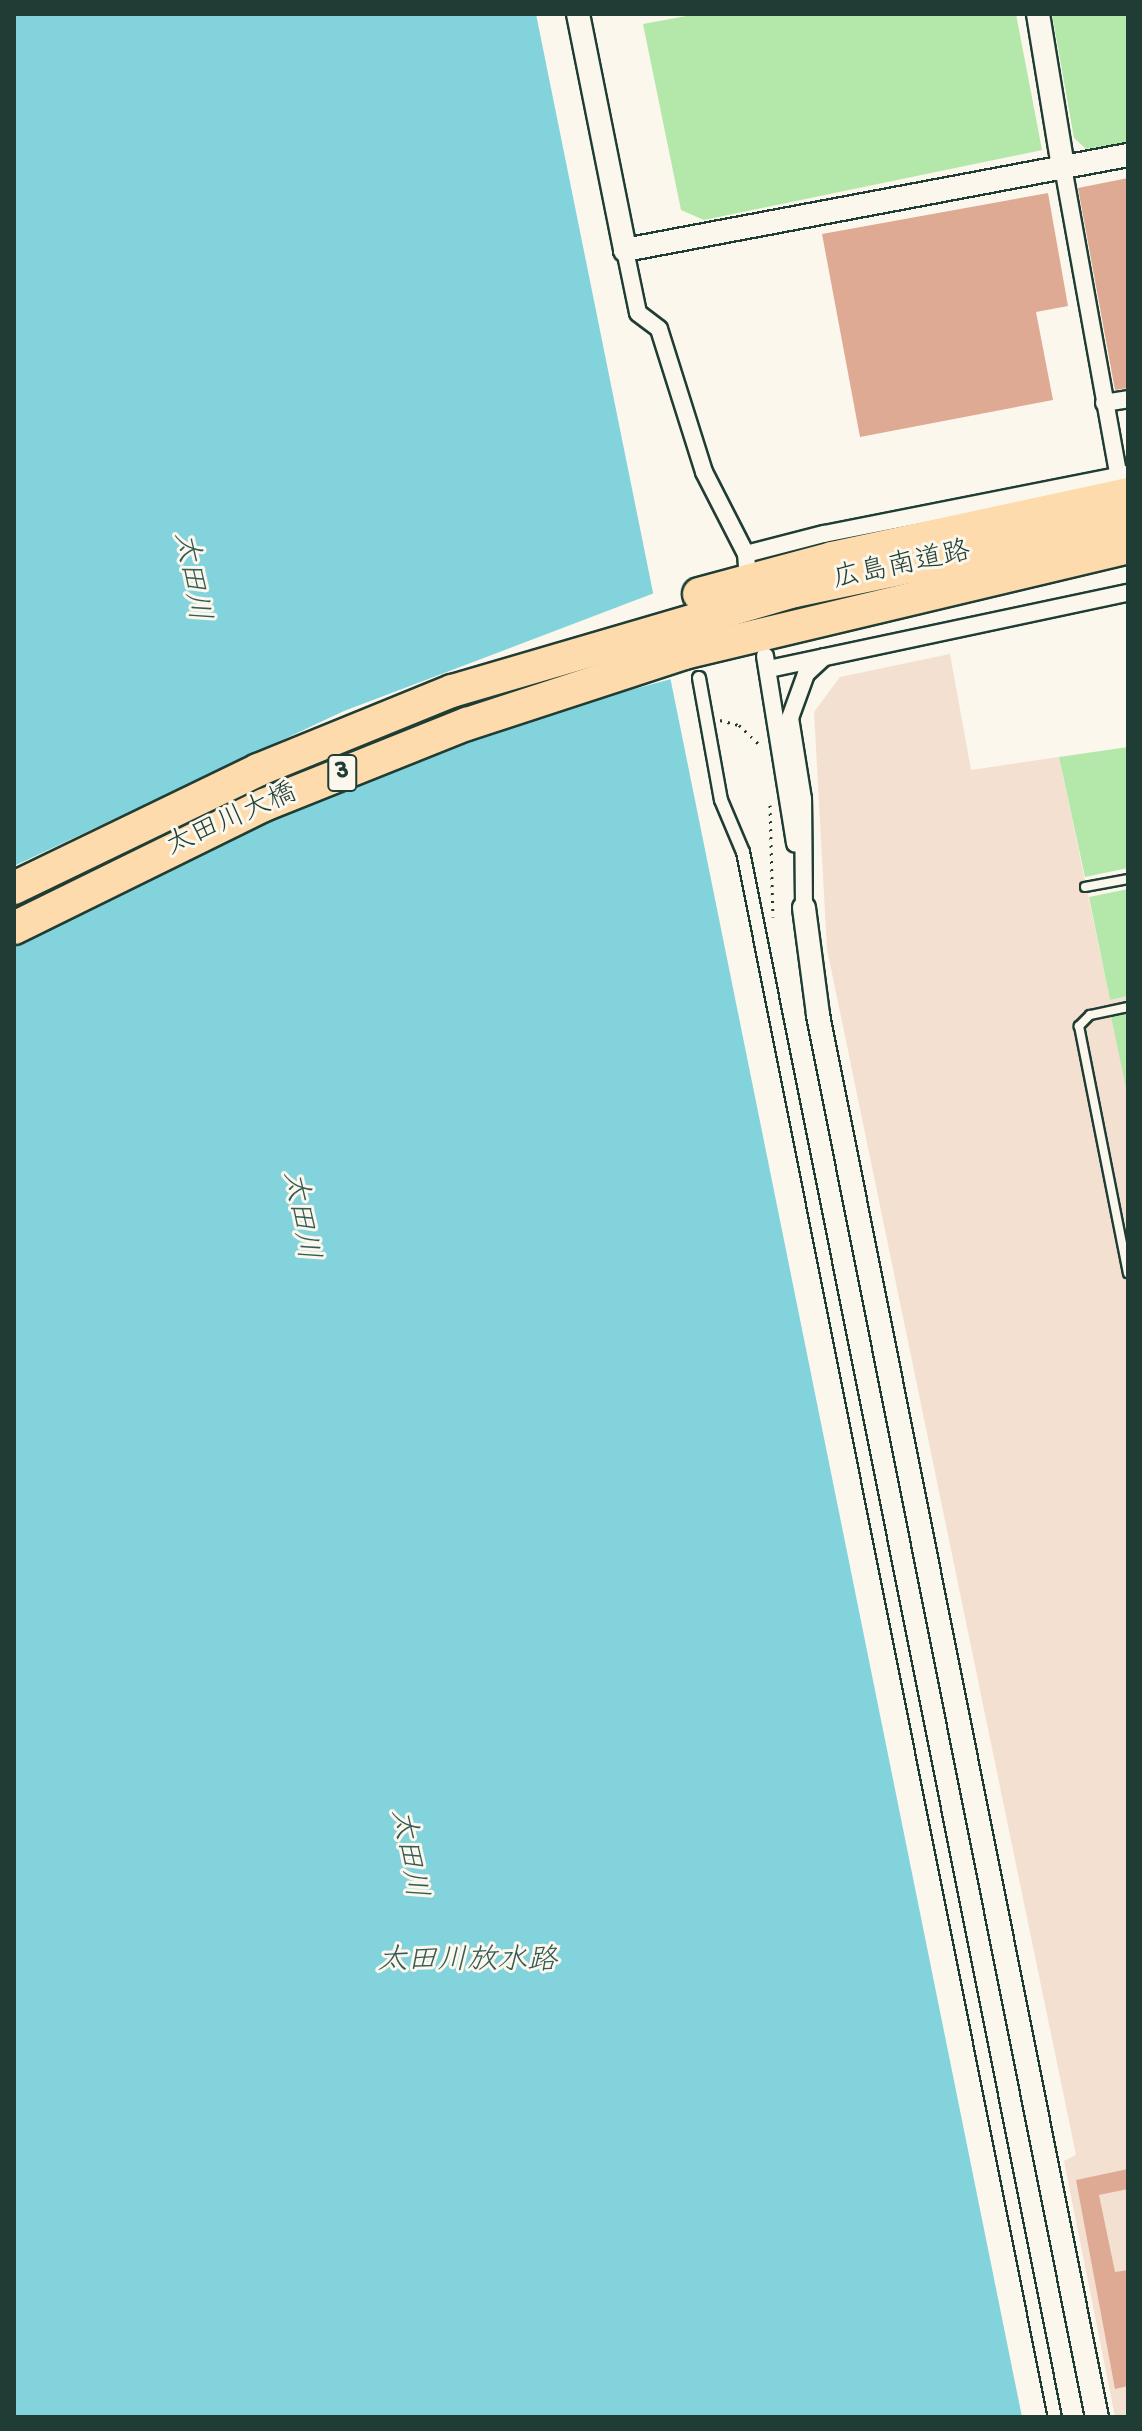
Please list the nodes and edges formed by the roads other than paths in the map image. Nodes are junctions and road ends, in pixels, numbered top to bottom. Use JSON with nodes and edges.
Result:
{"nodes":[{"id":1,"x":578,"y":14,"type":"edge"},
{"id":2,"x":1038,"y":14,"type":"edge"},
{"id":3,"x":1128,"y":155,"type":"edge"},
{"id":4,"x":1063,"y":167,"type":"junction"},
{"id":5,"x":625,"y":250,"type":"junction"},
{"id":6,"x":1128,"y":399,"type":"edge"},
{"id":7,"x":1104,"y":403,"type":"junction"},
{"id":8,"x":1125,"y":482,"type":"edge"},
{"id":9,"x":1128,"y":521,"type":"edge"},
{"id":10,"x":1128,"y":547,"type":"edge"},
{"id":11,"x":1128,"y":569,"type":"edge"},
{"id":12,"x":1128,"y":593,"type":"edge"},
{"id":13,"x":917,"y":596,"type":"junction"},
{"id":14,"x":675,"y":611,"type":"junction"},
{"id":15,"x":836,"y":650,"type":"junction"},
{"id":16,"x":691,"y":666,"type":"junction"},
{"id":17,"x":452,"y":691,"type":"joint"},
{"id":18,"x":1128,"y":879,"type":"edge"},
{"id":19,"x":1085,"y":887,"type":"dead end"},
{"id":20,"x":14,"y":888,"type":"edge"},
{"id":21,"x":804,"y":908,"type":"junction"},
{"id":22,"x":14,"y":928,"type":"edge"},
{"id":23,"x":1128,"y":1007,"type":"edge"},
{"id":24,"x":1128,"y":1273,"type":"edge"},
{"id":25,"x":1055,"y":2417,"type":"edge"},
{"id":26,"x":1097,"y":2417,"type":"edge"}],
"edges":[{"from":1,"to":5,"type":"street"},
{"from":2,"to":4,"type":"street"},
{"from":3,"to":4,"type":"street"},
{"from":4,"to":5,"type":"street"},
{"from":4,"to":7,"type":"street"},
{"from":5,"to":8,"type":"street"},
{"from":6,"to":7,"type":"street"},
{"from":7,"to":8,"type":"street"},
{"from":8,"to":14,"type":"highway"},
{"from":9,"to":14,"type":"highway","name":"広島南道路","number":"3"},
{"from":10,"to":13,"type":"highway","name":"広島南道路","number":"3"},
{"from":11,"to":13,"type":"highway"},
{"from":12,"to":15,"type":"street"},
{"from":13,"to":16,"type":"highway","name":"広島南道路","number":"3"},
{"from":14,"to":17,"type":"highway","name":"広島南道路","number":"3"},
{"from":15,"to":21,"type":"street"},
{"from":15,"to":21,"type":"street"},
{"from":16,"to":22,"type":"highway","name":"太田川大橋","number":"3"},
{"from":16,"to":25,"type":"street"},
{"from":17,"to":20,"type":"highway","name":"太田川大橋","number":"3"},
{"from":18,"to":19,"type":"lane"},
{"from":21,"to":26,"type":"street"},
{"from":23,"to":24,"type":"lane"}]}
